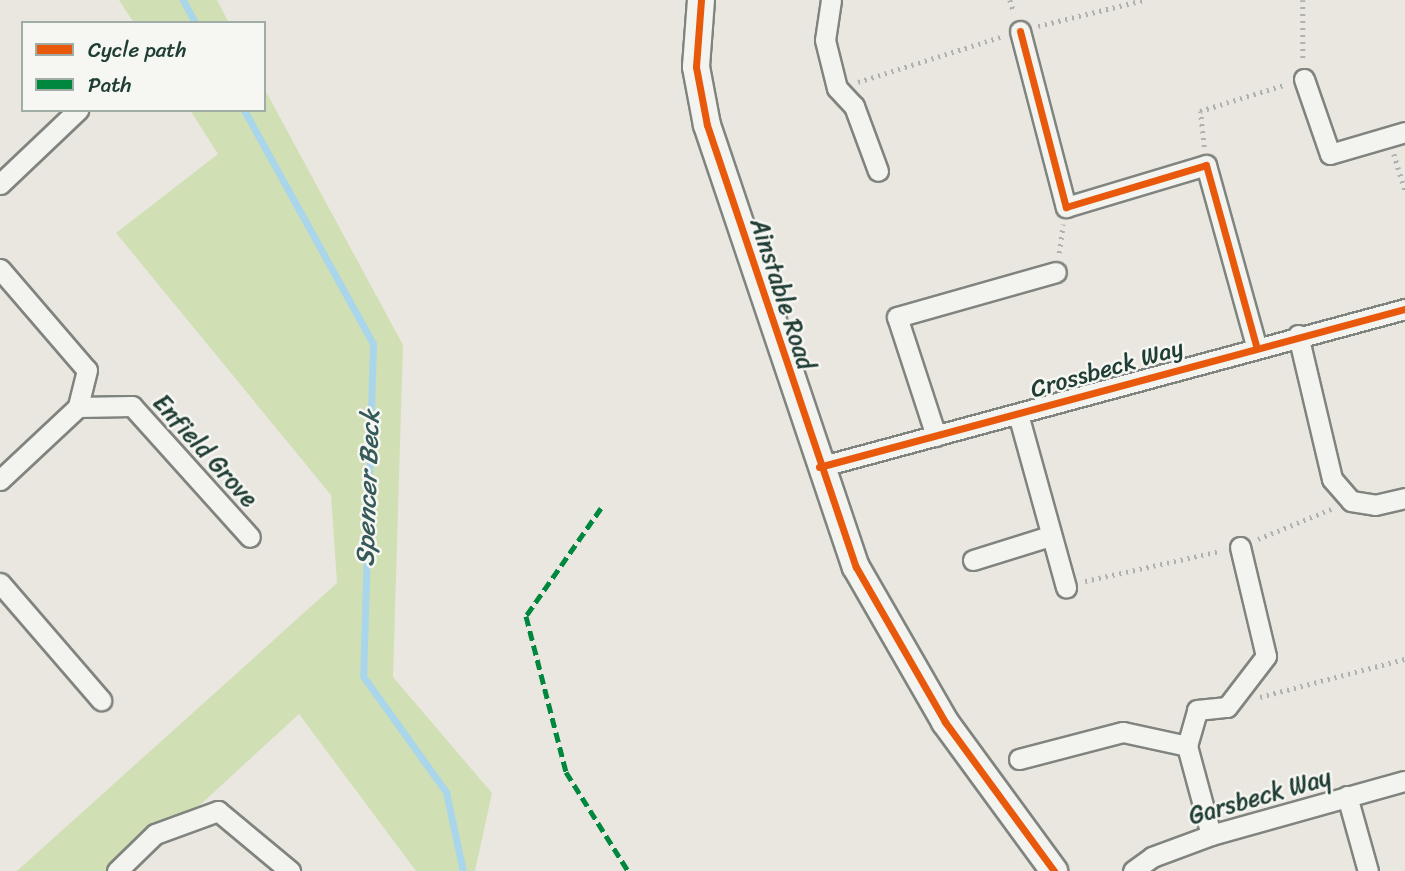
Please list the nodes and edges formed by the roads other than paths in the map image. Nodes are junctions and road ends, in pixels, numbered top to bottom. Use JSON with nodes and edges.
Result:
{"nodes":[{"id":1,"x":701,"y":0,"type":"edge"},
{"id":2,"x":831,"y":0,"type":"edge"},
{"id":3,"x":1020,"y":31,"type":"road end"},
{"id":4,"x":1304,"y":79,"type":"road end"},
{"id":5,"x":76,"y":112,"type":"edge"},
{"id":6,"x":1397,"y":134,"type":"edge"},
{"id":7,"x":878,"y":171,"type":"dead end"},
{"id":8,"x":0,"y":184,"type":"edge"},
{"id":9,"x":0,"y":269,"type":"edge"},
{"id":10,"x":1056,"y":272,"type":"road end"},
{"id":11,"x":1405,"y":309,"type":"edge"},
{"id":12,"x":1298,"y":335,"type":"junction"},
{"id":13,"x":1256,"y":345,"type":"junction"},
{"id":14,"x":78,"y":407,"type":"junction"},
{"id":15,"x":1018,"y":414,"type":"junction"},
{"id":16,"x":936,"y":436,"type":"junction"},
{"id":17,"x":819,"y":467,"type":"junction"},
{"id":18,"x":0,"y":480,"type":"edge"},
{"id":19,"x":1405,"y":498,"type":"edge"},
{"id":20,"x":1050,"y":536,"type":"junction"},
{"id":21,"x":250,"y":537,"type":"dead end"},
{"id":22,"x":1240,"y":547,"type":"road end"},
{"id":23,"x":973,"y":560,"type":"dead end"},
{"id":24,"x":0,"y":583,"type":"edge"},
{"id":25,"x":1066,"y":587,"type":"road end"},
{"id":26,"x":102,"y":700,"type":"dead end"},
{"id":27,"x":1187,"y":746,"type":"junction"},
{"id":28,"x":1019,"y":759,"type":"dead end"},
{"id":29,"x":1405,"y":781,"type":"edge"},
{"id":30,"x":1347,"y":796,"type":"junction"},
{"id":31,"x":1210,"y":835,"type":"junction"},
{"id":32,"x":117,"y":871,"type":"edge"},
{"id":33,"x":289,"y":871,"type":"edge"},
{"id":34,"x":1055,"y":871,"type":"edge"},
{"id":35,"x":1133,"y":871,"type":"edge"},
{"id":36,"x":1368,"y":871,"type":"edge"}],
"edges":[{"from":1,"to":17,"type":"street","name":"Ainstable Road"},
{"from":2,"to":7,"type":"street"},
{"from":3,"to":13,"type":"street"},
{"from":4,"to":6,"type":"street"},
{"from":5,"to":8,"type":"street"},
{"from":9,"to":14,"type":"street"},
{"from":10,"to":16,"type":"street"},
{"from":11,"to":12,"type":"street","name":"Crossbeck Way"},
{"from":12,"to":13,"type":"street","name":"Crossbeck Way"},
{"from":12,"to":19,"type":"street"},
{"from":13,"to":15,"type":"street","name":"Crossbeck Way"},
{"from":14,"to":18,"type":"street"},
{"from":14,"to":21,"type":"street","name":"Enfield Grove"},
{"from":15,"to":16,"type":"street","name":"Crossbeck Way"},
{"from":15,"to":20,"type":"street"},
{"from":16,"to":17,"type":"street","name":"Crossbeck Way"},
{"from":17,"to":34,"type":"street","name":"Ainstable Road"},
{"from":20,"to":23,"type":"street"},
{"from":20,"to":25,"type":"street"},
{"from":22,"to":27,"type":"street"},
{"from":24,"to":26,"type":"street"},
{"from":27,"to":28,"type":"street"},
{"from":27,"to":31,"type":"street"},
{"from":29,"to":30,"type":"street","name":"Garsbeck Way"},
{"from":30,"to":31,"type":"street","name":"Garsbeck Way"},
{"from":30,"to":36,"type":"street"},
{"from":31,"to":35,"type":"street","name":"Garsbeck Way"},
{"from":32,"to":33,"type":"street"}]}
